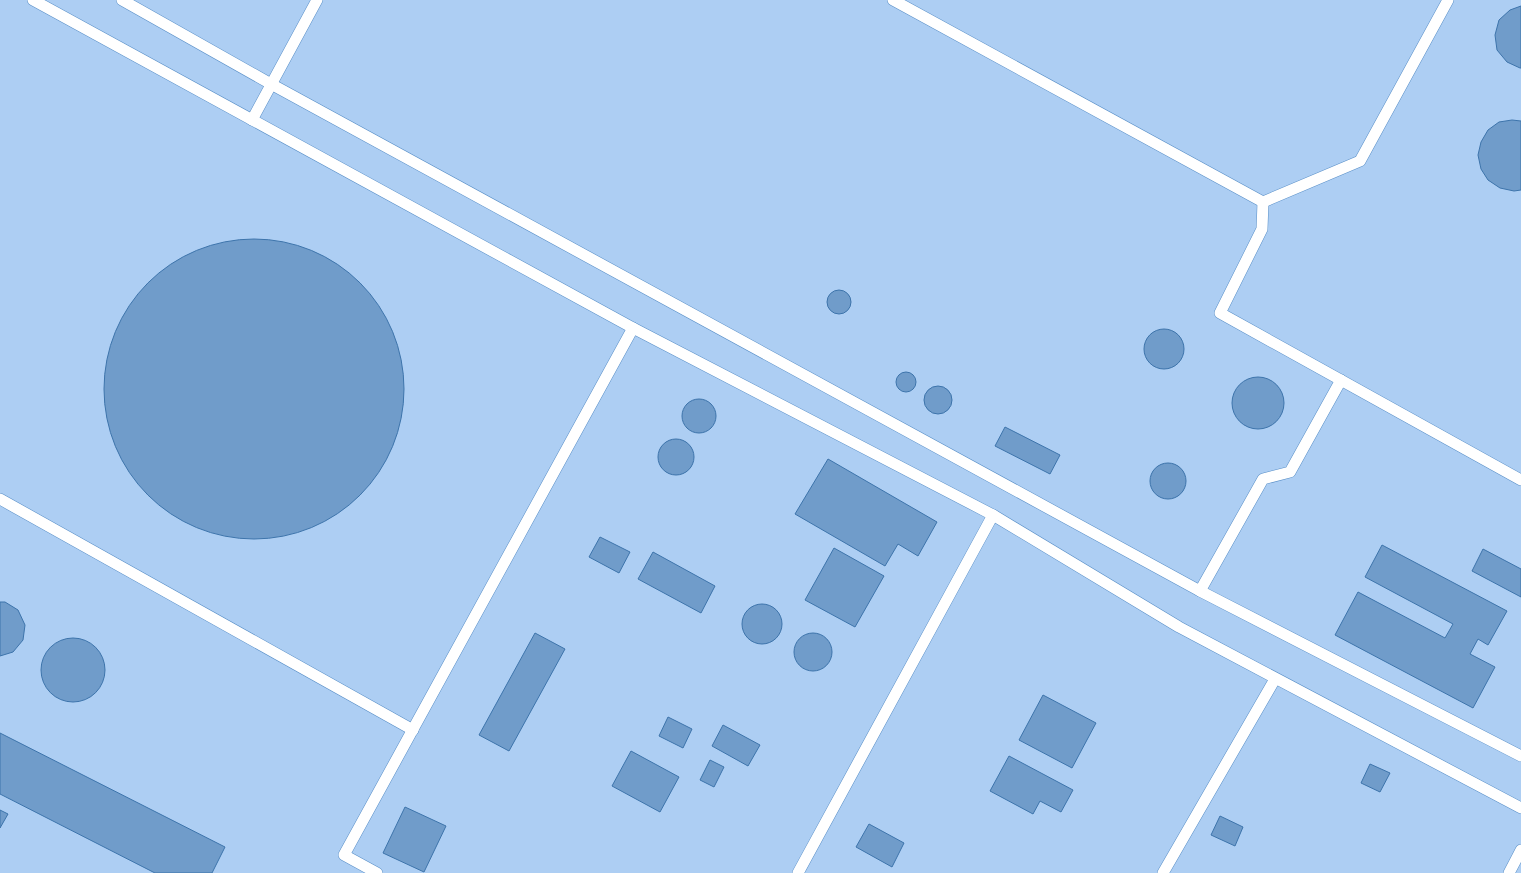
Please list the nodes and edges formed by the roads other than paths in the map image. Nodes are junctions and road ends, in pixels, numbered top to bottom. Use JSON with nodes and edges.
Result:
{"nodes":[{"id":1,"x":33,"y":0,"type":"edge"},
{"id":2,"x":316,"y":0,"type":"edge"},
{"id":3,"x":893,"y":0,"type":"edge"},
{"id":4,"x":1448,"y":0,"type":"edge"},
{"id":5,"x":130,"y":2,"type":"edge"},
{"id":6,"x":271,"y":84,"type":"junction"},
{"id":7,"x":252,"y":120,"type":"junction"},
{"id":8,"x":1264,"y":202,"type":"junction"},
{"id":9,"x":633,"y":328,"type":"junction"},
{"id":10,"x":1341,"y":380,"type":"junction"},
{"id":11,"x":1521,"y":480,"type":"edge"},
{"id":12,"x":0,"y":499,"type":"edge"},
{"id":13,"x":993,"y":515,"type":"junction"},
{"id":14,"x":1200,"y":591,"type":"junction"},
{"id":15,"x":1275,"y":679,"type":"junction"},
{"id":16,"x":413,"y":730,"type":"junction"},
{"id":17,"x":1521,"y":756,"type":"edge"},
{"id":18,"x":1519,"y":803,"type":"edge"},
{"id":19,"x":1521,"y":850,"type":"edge"},
{"id":20,"x":377,"y":873,"type":"edge"},
{"id":21,"x":798,"y":873,"type":"edge"},
{"id":22,"x":1163,"y":873,"type":"edge"},
{"id":23,"x":1509,"y":873,"type":"edge"}],
"edges":[{"from":1,"to":7,"type":"lane"},
{"from":2,"to":6,"type":"lane"},
{"from":3,"to":8,"type":"lane"},
{"from":4,"to":8,"type":"lane"},
{"from":5,"to":6,"type":"lane"},
{"from":6,"to":7,"type":"lane"},
{"from":6,"to":14,"type":"lane"},
{"from":7,"to":9,"type":"lane"},
{"from":8,"to":10,"type":"lane"},
{"from":9,"to":13,"type":"lane"},
{"from":9,"to":16,"type":"lane"},
{"from":10,"to":11,"type":"lane"},
{"from":10,"to":14,"type":"lane"},
{"from":12,"to":16,"type":"lane"},
{"from":13,"to":15,"type":"lane"},
{"from":13,"to":21,"type":"lane"},
{"from":14,"to":17,"type":"lane"},
{"from":15,"to":18,"type":"lane"},
{"from":15,"to":22,"type":"lane"},
{"from":16,"to":20,"type":"lane"},
{"from":19,"to":23,"type":"lane"}]}
